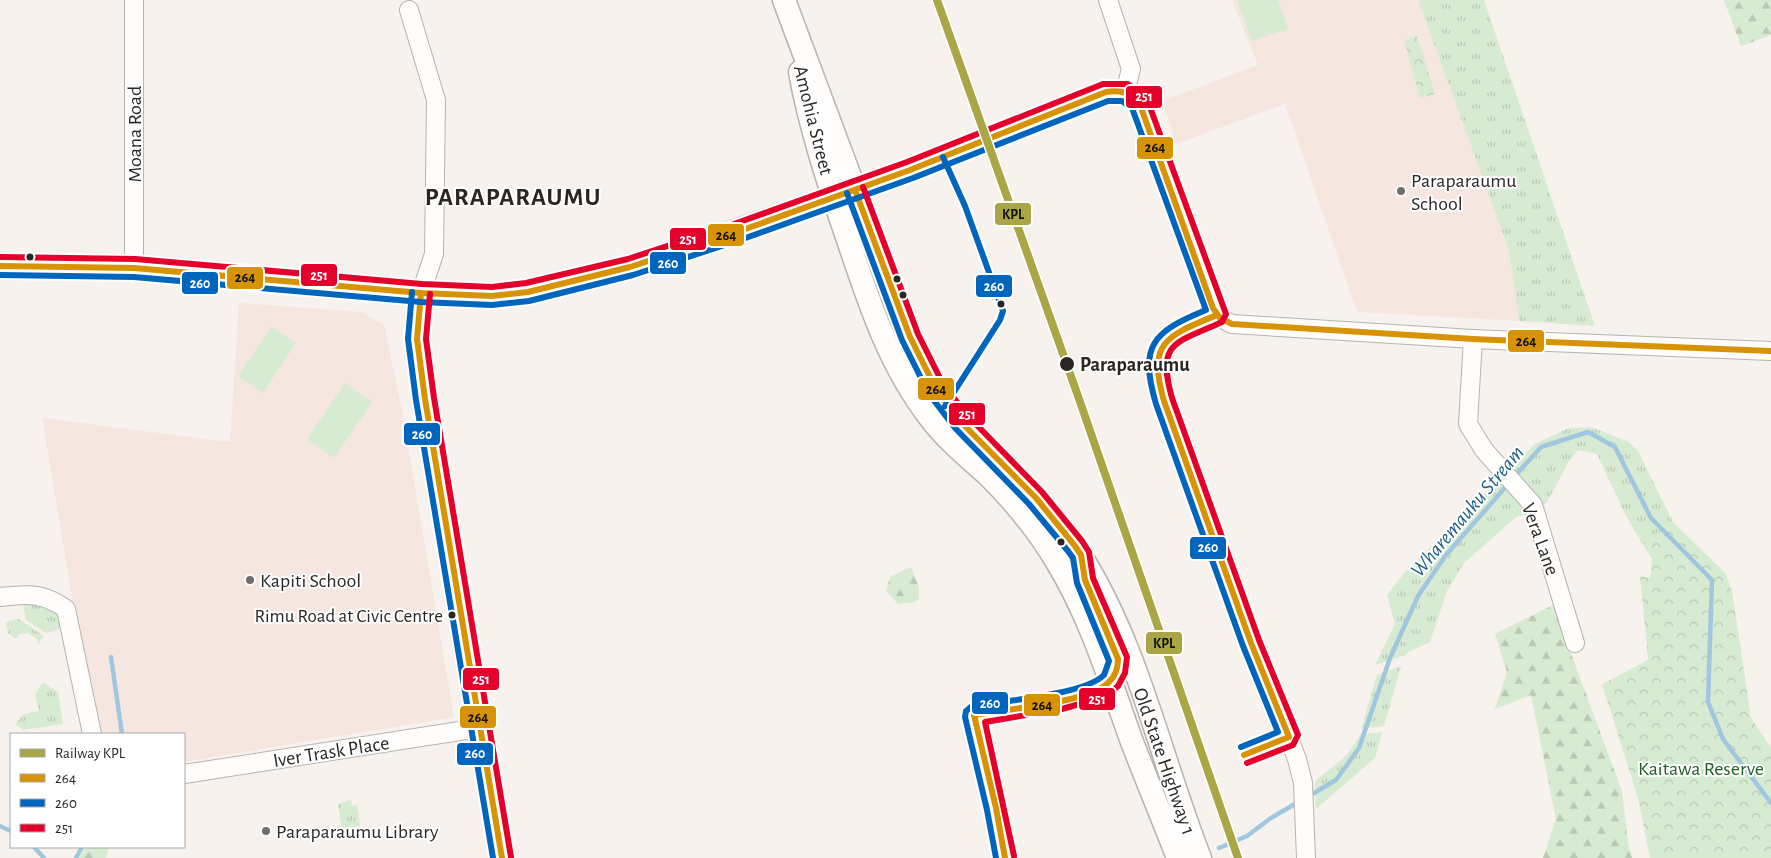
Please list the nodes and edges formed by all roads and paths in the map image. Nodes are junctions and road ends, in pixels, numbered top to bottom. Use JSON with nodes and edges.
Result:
{"nodes":[{"id":1,"x":134,"y":0,"type":"edge"},
{"id":2,"x":1108,"y":0,"type":"edge"},
{"id":3,"x":787,"y":8,"type":"edge"},
{"id":4,"x":409,"y":10,"type":"dead end"},
{"id":5,"x":1125,"y":92,"type":"junction"},
{"id":6,"x":855,"y":190,"type":"junction"},
{"id":7,"x":834,"y":197,"type":"junction"},
{"id":8,"x":0,"y":266,"type":"edge"},
{"id":9,"x":134,"y":268,"type":"junction"},
{"id":10,"x":421,"y":293,"type":"junction"},
{"id":11,"x":1217,"y":315,"type":"junction"},
{"id":12,"x":1473,"y":339,"type":"junction"},
{"id":13,"x":1771,"y":351,"type":"edge"},
{"id":14,"x":1081,"y":555,"type":"joint"},
{"id":15,"x":0,"y":597,"type":"edge"},
{"id":16,"x":1575,"y":643,"type":"dead end"},
{"id":17,"x":1110,"y":680,"type":"joint"},
{"id":18,"x":479,"y":728,"type":"junction"},
{"id":19,"x":92,"y":733,"type":"edge"},
{"id":20,"x":185,"y":774,"type":"edge"},
{"id":21,"x":1188,"y":855,"type":"edge"},
{"id":22,"x":502,"y":858,"type":"edge"},
{"id":23,"x":1306,"y":858,"type":"edge"}],
"edges":[{"from":1,"to":9,"type":"street","name":"Moana Road"},
{"from":2,"to":5,"type":"street"},
{"from":3,"to":6,"type":"main road","name":"Amohia Street"},
{"from":3,"to":7,"type":"main road","name":"Amohia Street"},
{"from":4,"to":10,"type":"street"},
{"from":5,"to":6,"type":"street"},
{"from":5,"to":11,"type":"street"},
{"from":6,"to":7,"type":"main road"},
{"from":6,"to":14,"type":"main road","name":"Amohia Street"},
{"from":7,"to":10,"type":"main road"},
{"from":7,"to":17,"type":"main road","name":"Amohia Street"},
{"from":8,"to":9,"type":"main road"},
{"from":9,"to":10,"type":"main road"},
{"from":10,"to":18,"type":"main road"},
{"from":11,"to":12,"type":"street"},
{"from":11,"to":23,"type":"street"},
{"from":12,"to":13,"type":"street"},
{"from":12,"to":16,"type":"street","name":"Vera Lane"},
{"from":14,"to":21,"type":"main road","name":"Old State Highway 1"},
{"from":15,"to":19,"type":"street"},
{"from":17,"to":21,"type":"main road","name":"Old State Highway 1"},
{"from":18,"to":20,"type":"street","name":"Iver Trask Place"},
{"from":18,"to":22,"type":"main road"}]}
